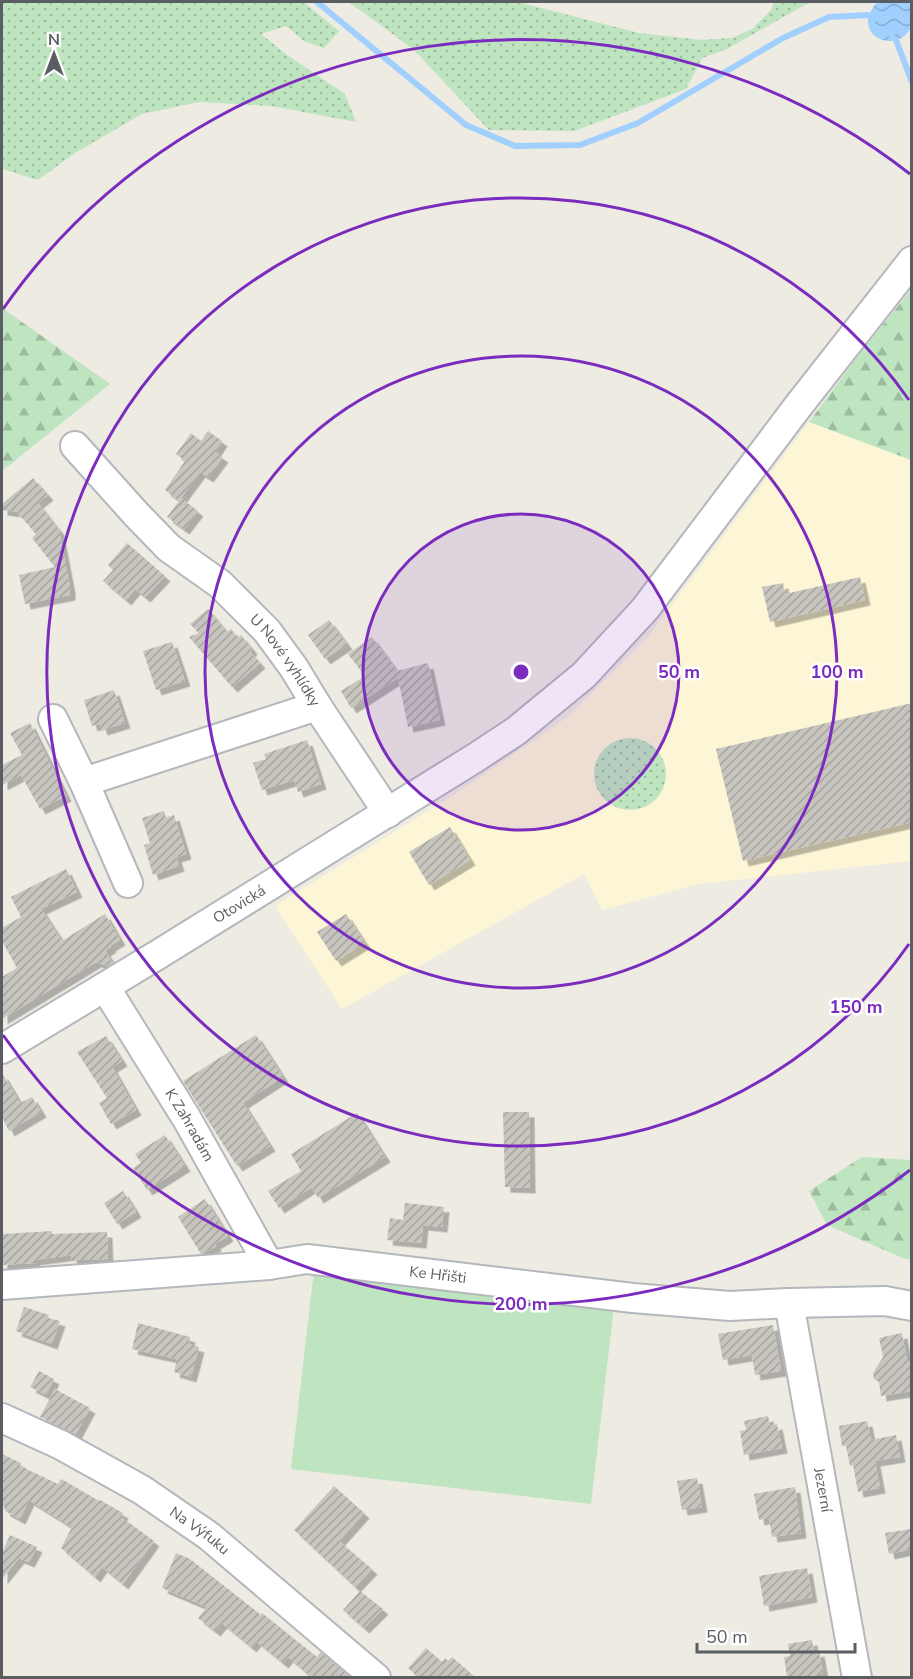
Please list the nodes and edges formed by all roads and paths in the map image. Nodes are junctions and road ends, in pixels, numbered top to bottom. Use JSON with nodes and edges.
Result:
{"nodes":[{"id":1,"x":912,"y":261,"type":"edge"},
{"id":2,"x":75,"y":446,"type":"dead end"},
{"id":3,"x":317,"y":706,"type":"junction"},
{"id":4,"x":53,"y":719,"type":"dead end"},
{"id":5,"x":84,"y":782,"type":"junction"},
{"id":6,"x":387,"y":813,"type":"junction"},
{"id":7,"x":128,"y":883,"type":"dead end"},
{"id":8,"x":105,"y":987,"type":"junction"},
{"id":9,"x":2,"y":1049,"type":"edge"},
{"id":10,"x":269,"y":1265,"type":"junction"},
{"id":11,"x":2,"y":1285,"type":"edge"},
{"id":12,"x":789,"y":1303,"type":"junction"},
{"id":13,"x":912,"y":1306,"type":"edge"},
{"id":14,"x":2,"y":1418,"type":"edge"},
{"id":15,"x":376,"y":1677,"type":"edge"},
{"id":16,"x":857,"y":1677,"type":"edge"}],
"edges":[{"from":1,"to":6,"type":"street","name":"Otovická"},
{"from":2,"to":3,"type":"street","name":"U Nové vyhlídky"},
{"from":3,"to":5,"type":"street","name":"U Nové vyhlídky"},
{"from":3,"to":6,"type":"street"},
{"from":4,"to":5,"type":"street"},
{"from":5,"to":7,"type":"street"},
{"from":6,"to":8,"type":"street","name":"Otovická"},
{"from":8,"to":9,"type":"street","name":"Otovická"},
{"from":8,"to":10,"type":"street","name":"K Zahradám"},
{"from":10,"to":11,"type":"street","name":"Ke Hřišti"},
{"from":10,"to":12,"type":"street","name":"Ke Hřišti"},
{"from":12,"to":13,"type":"street","name":"Ke Hřišti"},
{"from":12,"to":16,"type":"street","name":"Jezerní"},
{"from":14,"to":15,"type":"street","name":"Na Výfuku"}]}
